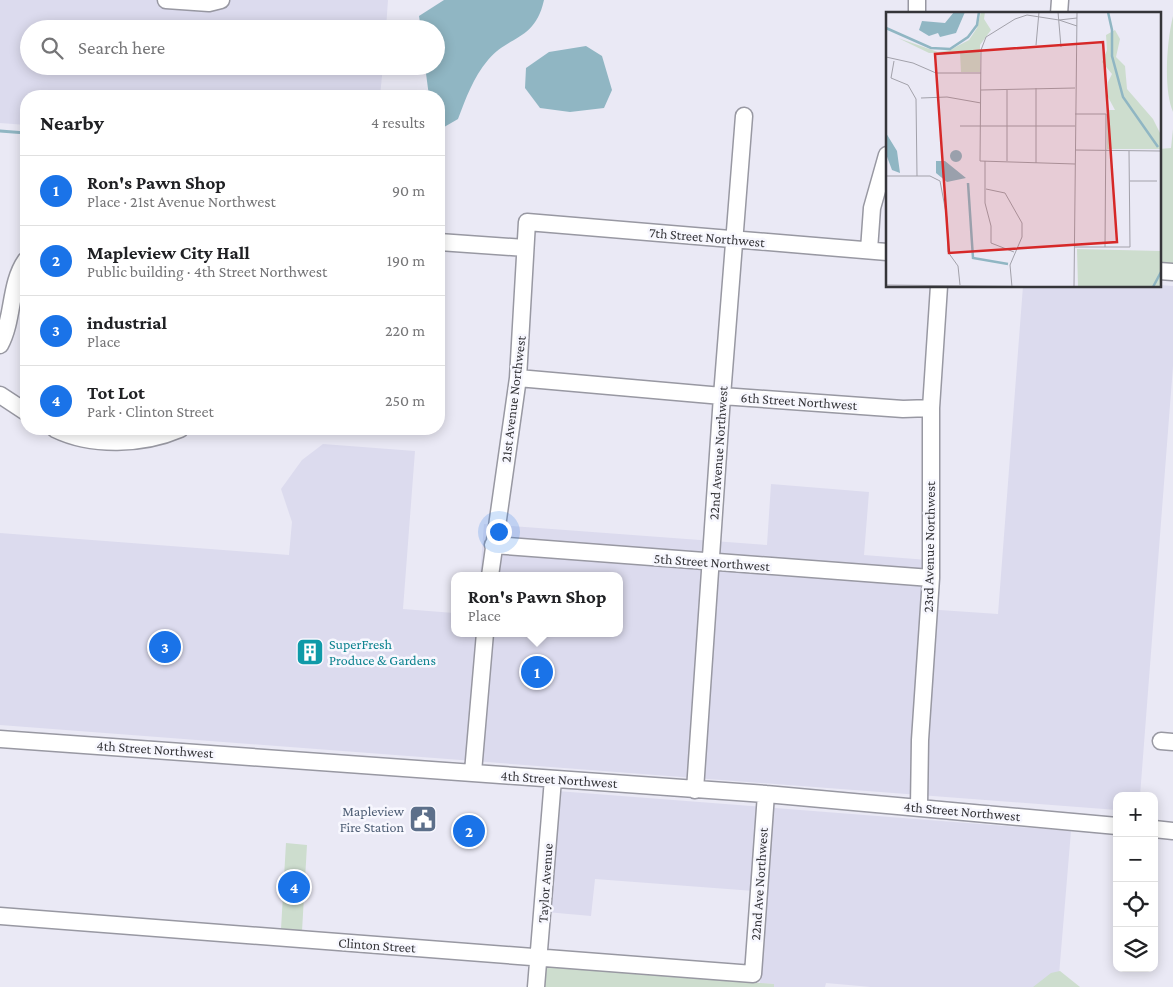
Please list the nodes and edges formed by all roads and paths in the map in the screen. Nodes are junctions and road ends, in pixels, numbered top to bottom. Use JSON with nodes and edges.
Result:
{"nodes":[{"id":1,"x":166,"y":0,"type":"edge"},
{"id":2,"x":221,"y":0,"type":"edge"},
{"id":3,"x":744,"y":116,"type":"dead end"},
{"id":4,"x":886,"y":159,"type":"edge"},
{"id":5,"x":527,"y":222,"type":"joint"},
{"id":6,"x":736,"y":239,"type":"junction"},
{"id":7,"x":445,"y":242,"type":"edge"},
{"id":8,"x":525,"y":248,"type":"junction"},
{"id":9,"x":869,"y":250,"type":"junction"},
{"id":10,"x":886,"y":252,"type":"edge"},
{"id":11,"x":20,"y":272,"type":"edge"},
{"id":12,"x":1160,"y":272,"type":"edge"},
{"id":13,"x":1173,"y":272,"type":"edge"},
{"id":14,"x":939,"y":288,"type":"edge"},
{"id":15,"x":0,"y":345,"type":"edge"},
{"id":16,"x":518,"y":378,"type":"junction"},
{"id":17,"x":0,"y":395,"type":"edge"},
{"id":18,"x":722,"y":396,"type":"junction"},
{"id":19,"x":20,"y":408,"type":"edge"},
{"id":20,"x":930,"y":408,"type":"junction"},
{"id":21,"x":74,"y":435,"type":"edge"},
{"id":22,"x":164,"y":435,"type":"edge"},
{"id":23,"x":492,"y":545,"type":"junction"},
{"id":24,"x":710,"y":562,"type":"junction"},
{"id":25,"x":490,"y":572,"type":"edge"},
{"id":26,"x":931,"y":578,"type":"junction"},
{"id":27,"x":485,"y":637,"type":"edge"},
{"id":28,"x":0,"y":739,"type":"edge"},
{"id":29,"x":473,"y":772,"type":"junction"},
{"id":30,"x":553,"y":779,"type":"junction"},
{"id":31,"x":696,"y":790,"type":"junction"},
{"id":32,"x":766,"y":794,"type":"junction"},
{"id":33,"x":919,"y":808,"type":"junction"},
{"id":34,"x":1113,"y":826,"type":"edge"},
{"id":35,"x":1158,"y":829,"type":"edge"},
{"id":36,"x":1173,"y":831,"type":"edge"},
{"id":37,"x":0,"y":916,"type":"edge"},
{"id":38,"x":539,"y":957,"type":"junction"},
{"id":39,"x":753,"y":974,"type":"joint"},
{"id":40,"x":536,"y":987,"type":"edge"}],
"edges":[{"from":1,"to":2,"type":"street"},
{"from":3,"to":6,"type":"street","name":"22nd Avenue Northwest"},
{"from":4,"to":9,"type":"street"},
{"from":5,"to":6,"type":"street","name":"7th Street Northwest"},
{"from":5,"to":8,"type":"street","name":"21st Avenue Northwest"},
{"from":6,"to":9,"type":"street","name":"7th Street Northwest"},
{"from":6,"to":18,"type":"street","name":"22nd Avenue Northwest"},
{"from":7,"to":8,"type":"street"},
{"from":8,"to":16,"type":"street","name":"21st Avenue Northwest"},
{"from":9,"to":10,"type":"street","name":"7th Street Northwest"},
{"from":11,"to":15,"type":"street"},
{"from":12,"to":13,"type":"street"},
{"from":14,"to":20,"type":"street","name":"23rd Avenue Northwest"},
{"from":16,"to":18,"type":"street","name":"6th Street Northwest"},
{"from":16,"to":23,"type":"street","name":"21st Avenue Northwest"},
{"from":17,"to":19,"type":"street"},
{"from":18,"to":20,"type":"street","name":"6th Street Northwest"},
{"from":18,"to":24,"type":"street","name":"22nd Avenue Northwest"},
{"from":20,"to":26,"type":"street","name":"23rd Avenue Northwest"},
{"from":21,"to":22,"type":"street"},
{"from":23,"to":24,"type":"street","name":"5th Street Northwest"},
{"from":23,"to":25,"type":"street","name":"21st Avenue Northwest"},
{"from":24,"to":26,"type":"street","name":"5th Street Northwest"},
{"from":24,"to":31,"type":"street","name":"22nd Avenue Northwest"},
{"from":26,"to":33,"type":"street","name":"23rd Avenue Northwest"},
{"from":27,"to":29,"type":"street"},
{"from":28,"to":29,"type":"street","name":"4th Street Northwest"},
{"from":29,"to":30,"type":"street","name":"4th Street Northwest"},
{"from":30,"to":31,"type":"street","name":"4th Street Northwest"},
{"from":30,"to":38,"type":"street","name":"Taylor Avenue"},
{"from":31,"to":32,"type":"street","name":"4th Street Northwest"},
{"from":32,"to":33,"type":"street","name":"4th Street Northwest"},
{"from":32,"to":39,"type":"street","name":"22nd Ave Northwest"},
{"from":33,"to":34,"type":"street","name":"4th Street Northwest"},
{"from":35,"to":36,"type":"street"},
{"from":37,"to":38,"type":"street","name":"Clinton Street"},
{"from":38,"to":39,"type":"street","name":"Clinton Street"},
{"from":38,"to":40,"type":"street","name":"Taylor Avenue"}]}
